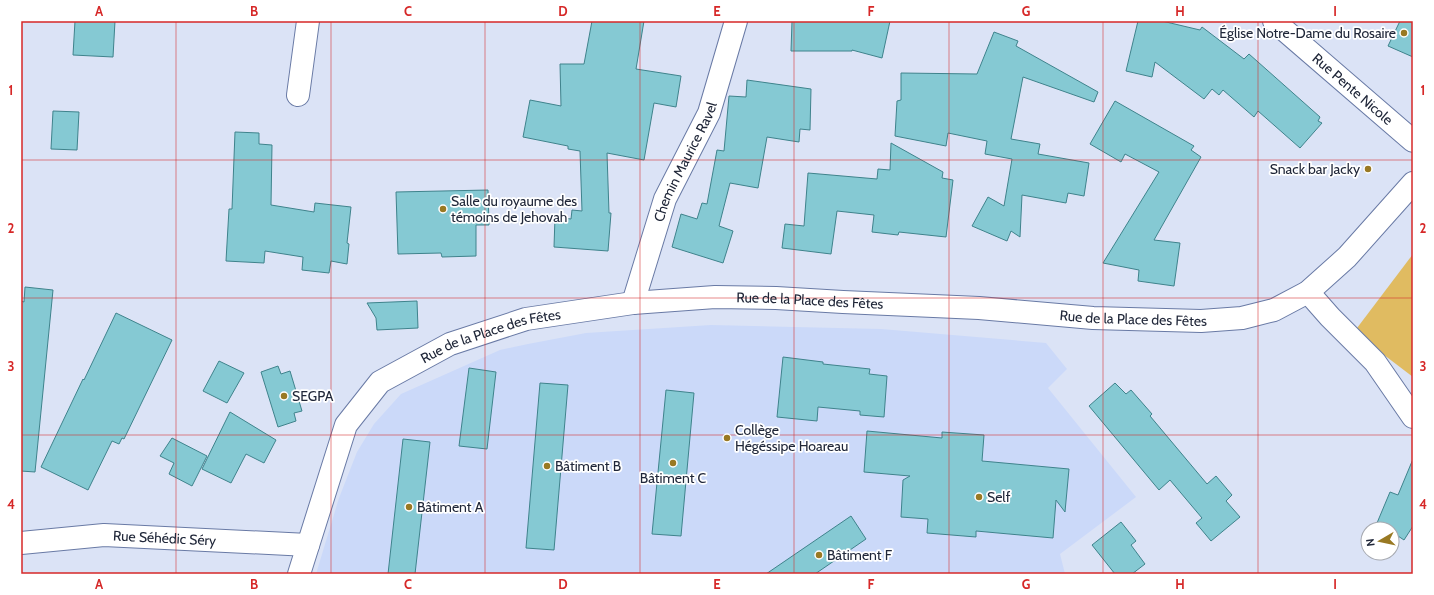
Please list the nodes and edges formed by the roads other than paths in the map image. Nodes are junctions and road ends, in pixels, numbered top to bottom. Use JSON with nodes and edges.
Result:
{"nodes":[{"id":1,"x":308,"y":21,"type":"edge"},
{"id":2,"x":736,"y":21,"type":"edge"},
{"id":3,"x":1274,"y":21,"type":"edge"},
{"id":4,"x":298,"y":95,"type":"dead end"},
{"id":5,"x":1413,"y":141,"type":"edge"},
{"id":6,"x":1413,"y":183,"type":"edge"},
{"id":7,"x":1308,"y":292,"type":"junction"},
{"id":8,"x":633,"y":303,"type":"junction"},
{"id":9,"x":1413,"y":417,"type":"edge"},
{"id":10,"x":21,"y":543,"type":"edge"},
{"id":11,"x":308,"y":545,"type":"junction"},
{"id":12,"x":299,"y":574,"type":"edge"}],
"edges":[{"from":1,"to":4,"type":"street"},
{"from":2,"to":8,"type":"street","name":"Chemin Maurice Ravel"},
{"from":3,"to":5,"type":"street","name":"Rue Pente Nicole"},
{"from":6,"to":7,"type":"street","name":"Rue de la Place des Fêtes"},
{"from":7,"to":8,"type":"street","name":"Rue de la Place des Fêtes"},
{"from":7,"to":9,"type":"street"},
{"from":8,"to":11,"type":"street","name":"Rue de la Place des Fêtes"},
{"from":10,"to":11,"type":"street","name":"Rue Séhédic Séry"},
{"from":11,"to":12,"type":"street","name":"Rue de la Place des Fêtes"}]}
